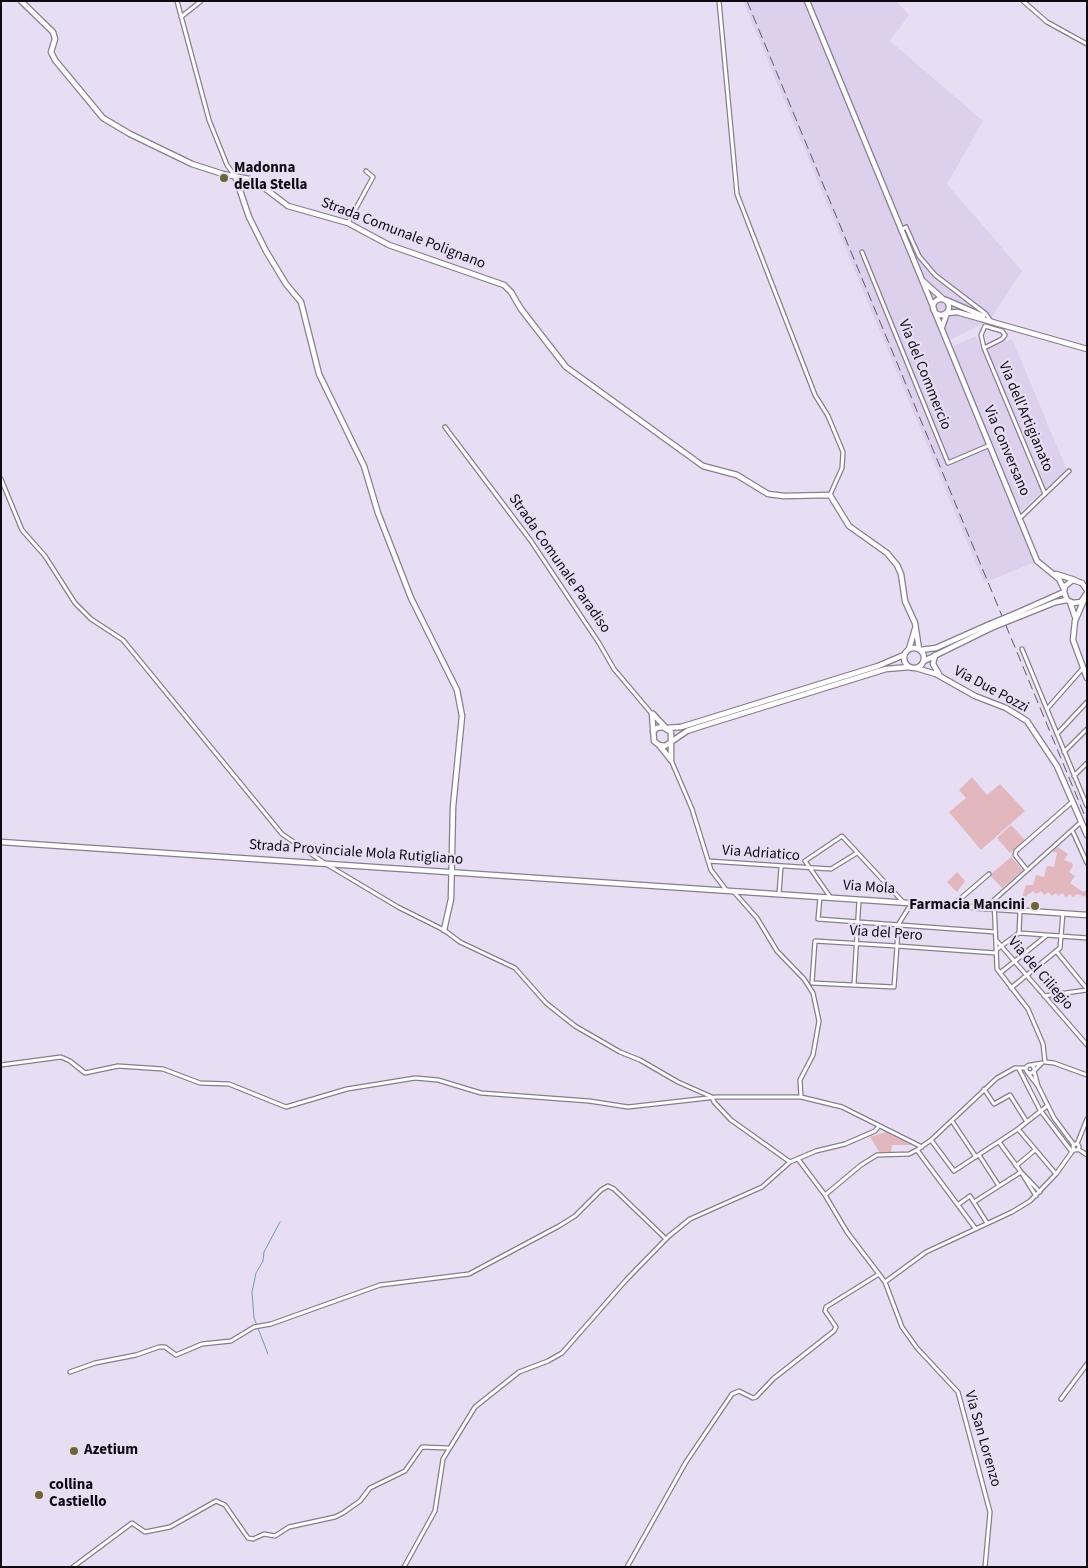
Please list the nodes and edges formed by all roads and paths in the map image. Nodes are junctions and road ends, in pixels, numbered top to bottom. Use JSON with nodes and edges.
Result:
{"nodes":[{"id":1,"x":21,"y":1,"type":"edge"},
{"id":2,"x":177,"y":1,"type":"edge"},
{"id":3,"x":201,"y":1,"type":"edge"},
{"id":4,"x":718,"y":1,"type":"edge"},
{"id":5,"x":807,"y":1,"type":"edge"},
{"id":6,"x":1023,"y":1,"type":"edge"},
{"id":7,"x":180,"y":18,"type":"junction"},
{"id":8,"x":1087,"y":44,"type":"edge"},
{"id":9,"x":366,"y":171,"type":"dead end"},
{"id":10,"x":235,"y":176,"type":"junction"},
{"id":11,"x":348,"y":223,"type":"junction"},
{"id":12,"x":901,"y":230,"type":"junction"},
{"id":13,"x":862,"y":252,"type":"dead end"},
{"id":14,"x":919,"y":274,"type":"junction"},
{"id":15,"x":945,"y":300,"type":"junction"},
{"id":16,"x":934,"y":309,"type":"junction"},
{"id":17,"x":947,"y":313,"type":"junction"},
{"id":18,"x":990,"y":320,"type":"junction"},
{"id":19,"x":943,"y":333,"type":"junction"},
{"id":20,"x":984,"y":348,"type":"junction"},
{"id":21,"x":1087,"y":349,"type":"edge"},
{"id":22,"x":445,"y":428,"type":"dead end"},
{"id":23,"x":990,"y":445,"type":"junction"},
{"id":24,"x":1069,"y":471,"type":"dead end"},
{"id":25,"x":1,"y":479,"type":"edge"},
{"id":26,"x":1045,"y":494,"type":"junction"},
{"id":27,"x":830,"y":495,"type":"junction"},
{"id":28,"x":1020,"y":518,"type":"junction"},
{"id":29,"x":1052,"y":573,"type":"junction"},
{"id":30,"x":1078,"y":580,"type":"junction"},
{"id":31,"x":1087,"y":580,"type":"edge"},
{"id":32,"x":1064,"y":590,"type":"junction"},
{"id":33,"x":1086,"y":595,"type":"edge"},
{"id":34,"x":1068,"y":601,"type":"junction"},
{"id":35,"x":1020,"y":614,"type":"junction"},
{"id":36,"x":1075,"y":621,"type":"junction"},
{"id":37,"x":990,"y":626,"type":"junction"},
{"id":38,"x":916,"y":628,"type":"junction"},
{"id":39,"x":909,"y":649,"type":"junction"},
{"id":40,"x":920,"y":649,"type":"junction"},
{"id":41,"x":1022,"y":649,"type":"dead end"},
{"id":42,"x":904,"y":655,"type":"junction"},
{"id":43,"x":935,"y":655,"type":"junction"},
{"id":44,"x":924,"y":661,"type":"junction"},
{"id":45,"x":910,"y":667,"type":"junction"},
{"id":46,"x":916,"y":668,"type":"junction"},
{"id":47,"x":1083,"y":668,"type":"junction"},
{"id":48,"x":936,"y":674,"type":"junction"},
{"id":49,"x":941,"y":677,"type":"junction"},
{"id":50,"x":1087,"y":678,"type":"edge"},
{"id":51,"x":1087,"y":702,"type":"edge"},
{"id":52,"x":1047,"y":709,"type":"junction"},
{"id":53,"x":652,"y":714,"type":"junction"},
{"id":54,"x":666,"y":728,"type":"junction"},
{"id":55,"x":1087,"y":730,"type":"edge"},
{"id":56,"x":653,"y":732,"type":"junction"},
{"id":57,"x":1057,"y":734,"type":"junction"},
{"id":58,"x":670,"y":742,"type":"junction"},
{"id":59,"x":659,"y":745,"type":"junction"},
{"id":60,"x":1064,"y":752,"type":"junction"},
{"id":61,"x":671,"y":760,"type":"junction"},
{"id":62,"x":1087,"y":763,"type":"edge"},
{"id":63,"x":1074,"y":776,"type":"junction"},
{"id":64,"x":1085,"y":798,"type":"edge"},
{"id":65,"x":1072,"y":802,"type":"junction"},
{"id":66,"x":1087,"y":806,"type":"edge"},
{"id":67,"x":1081,"y":822,"type":"junction"},
{"id":68,"x":1072,"y":830,"type":"junction"},
{"id":69,"x":1087,"y":835,"type":"edge"},
{"id":70,"x":1,"y":842,"type":"edge"},
{"id":71,"x":857,"y":853,"type":"junction"},
{"id":72,"x":708,"y":862,"type":"junction"},
{"id":73,"x":1087,"y":863,"type":"edge"},
{"id":74,"x":326,"y":864,"type":"junction"},
{"id":75,"x":780,"y":867,"type":"junction"},
{"id":76,"x":811,"y":869,"type":"junction"},
{"id":77,"x":1027,"y":870,"type":"junction"},
{"id":78,"x":452,"y":872,"type":"junction"},
{"id":79,"x":989,"y":874,"type":"dead end"},
{"id":80,"x":710,"y":890,"type":"joint"},
{"id":81,"x":727,"y":891,"type":"junction"},
{"id":82,"x":734,"y":892,"type":"junction"},
{"id":83,"x":779,"y":894,"type":"junction"},
{"id":84,"x":820,"y":897,"type":"junction"},
{"id":85,"x":832,"y":898,"type":"junction"},
{"id":86,"x":859,"y":900,"type":"junction"},
{"id":87,"x":904,"y":903,"type":"junction"},
{"id":88,"x":911,"y":904,"type":"junction"},
{"id":89,"x":953,"y":906,"type":"junction"},
{"id":90,"x":994,"y":908,"type":"junction"},
{"id":91,"x":1020,"y":910,"type":"junction"},
{"id":92,"x":1063,"y":913,"type":"junction"},
{"id":93,"x":1087,"y":915,"type":"edge"},
{"id":94,"x":857,"y":922,"type":"junction"},
{"id":95,"x":898,"y":925,"type":"junction"},
{"id":96,"x":444,"y":930,"type":"junction"},
{"id":97,"x":995,"y":932,"type":"junction"},
{"id":98,"x":1019,"y":933,"type":"junction"},
{"id":99,"x":1047,"y":935,"type":"junction"},
{"id":100,"x":1061,"y":936,"type":"junction"},
{"id":101,"x":1087,"y":938,"type":"edge"},
{"id":102,"x":996,"y":940,"type":"junction"},
{"id":103,"x":856,"y":944,"type":"junction"},
{"id":104,"x":897,"y":946,"type":"junction"},
{"id":105,"x":1001,"y":946,"type":"junction"},
{"id":106,"x":1056,"y":951,"type":"junction"},
{"id":107,"x":996,"y":952,"type":"junction"},
{"id":108,"x":1014,"y":962,"type":"junction"},
{"id":109,"x":1000,"y":973,"type":"junction"},
{"id":110,"x":1026,"y":975,"type":"junction"},
{"id":111,"x":854,"y":984,"type":"junction"},
{"id":112,"x":1011,"y":988,"type":"junction"},
{"id":113,"x":1087,"y":989,"type":"edge"},
{"id":114,"x":1044,"y":996,"type":"junction"},
{"id":115,"x":1087,"y":1045,"type":"edge"},
{"id":116,"x":1044,"y":1062,"type":"junction"},
{"id":117,"x":1,"y":1065,"type":"edge"},
{"id":118,"x":1031,"y":1065,"type":"junction"},
{"id":119,"x":1026,"y":1068,"type":"junction"},
{"id":120,"x":1019,"y":1069,"type":"junction"},
{"id":121,"x":1034,"y":1071,"type":"junction"},
{"id":122,"x":1028,"y":1073,"type":"junction"},
{"id":123,"x":1087,"y":1075,"type":"edge"},
{"id":124,"x":1038,"y":1086,"type":"junction"},
{"id":125,"x":984,"y":1089,"type":"junction"},
{"id":126,"x":712,"y":1097,"type":"junction"},
{"id":127,"x":801,"y":1097,"type":"junction"},
{"id":128,"x":1047,"y":1106,"type":"junction"},
{"id":129,"x":1040,"y":1110,"type":"junction"},
{"id":130,"x":1087,"y":1119,"type":"edge"},
{"id":131,"x":952,"y":1121,"type":"junction"},
{"id":132,"x":1027,"y":1122,"type":"junction"},
{"id":133,"x":879,"y":1126,"type":"junction"},
{"id":134,"x":1018,"y":1129,"type":"junction"},
{"id":135,"x":931,"y":1140,"type":"junction"},
{"id":136,"x":999,"y":1142,"type":"junction"},
{"id":137,"x":922,"y":1147,"type":"junction"},
{"id":138,"x":1075,"y":1148,"type":"junction"},
{"id":139,"x":918,"y":1150,"type":"junction"},
{"id":140,"x":1035,"y":1150,"type":"junction"},
{"id":141,"x":1087,"y":1155,"type":"edge"},
{"id":142,"x":977,"y":1156,"type":"junction"},
{"id":143,"x":798,"y":1159,"type":"junction"},
{"id":144,"x":790,"y":1162,"type":"junction"},
{"id":145,"x":1016,"y":1166,"type":"junction"},
{"id":146,"x":1021,"y":1172,"type":"junction"},
{"id":147,"x":1056,"y":1174,"type":"junction"},
{"id":148,"x":999,"y":1186,"type":"junction"},
{"id":149,"x":1040,"y":1192,"type":"junction"},
{"id":150,"x":826,"y":1195,"type":"junction"},
{"id":151,"x":1036,"y":1196,"type":"junction"},
{"id":152,"x":974,"y":1202,"type":"junction"},
{"id":153,"x":959,"y":1204,"type":"junction"},
{"id":154,"x":987,"y":1223,"type":"junction"},
{"id":155,"x":975,"y":1228,"type":"junction"},
{"id":156,"x":666,"y":1239,"type":"junction"},
{"id":157,"x":879,"y":1274,"type":"junction"},
{"id":158,"x":886,"y":1282,"type":"junction"},
{"id":159,"x":1087,"y":1364,"type":"edge"},
{"id":160,"x":70,"y":1372,"type":"dead end"},
{"id":161,"x":1061,"y":1399,"type":"dead end"},
{"id":162,"x":448,"y":1448,"type":"junction"},
{"id":163,"x":72,"y":1567,"type":"edge"},
{"id":164,"x":404,"y":1567,"type":"edge"},
{"id":165,"x":627,"y":1567,"type":"edge"},
{"id":166,"x":985,"y":1567,"type":"edge"}],
"edges":[{"from":1,"to":10,"type":"street","name":"Strada Comunale Polignano"},
{"from":2,"to":7,"type":"street"},
{"from":3,"to":7,"type":"street"},
{"from":4,"to":27,"type":"street"},
{"from":5,"to":12,"type":"street","name":"Via Conversano"},
{"from":6,"to":8,"type":"street"},
{"from":7,"to":10,"type":"street"},
{"from":9,"to":11,"type":"street"},
{"from":10,"to":11,"type":"street","name":"Strada Comunale Polignano"},
{"from":10,"to":78,"type":"street"},
{"from":11,"to":27,"type":"street","name":"Strada Comunale Polignano"},
{"from":12,"to":14,"type":"street","name":"Via Conversano"},
{"from":12,"to":18,"type":"street"},
{"from":13,"to":23,"type":"street","name":"Via del Commercio"},
{"from":14,"to":15,"type":"street"},
{"from":14,"to":16,"type":"street","name":"Via Conversano"},
{"from":15,"to":16,"type":"street"},
{"from":15,"to":17,"type":"street"},
{"from":15,"to":18,"type":"street"},
{"from":16,"to":17,"type":"street"},
{"from":16,"to":19,"type":"street","name":"Via Conversano"},
{"from":17,"to":18,"type":"street"},
{"from":17,"to":19,"type":"street"},
{"from":18,"to":21,"type":"street"},
{"from":19,"to":23,"type":"street","name":"Via Conversano"},
{"from":20,"to":20,"type":"street","name":"Via dell'Artigianato"},
{"from":20,"to":26,"type":"street","name":"Via dell'Artigianato"},
{"from":22,"to":53,"type":"street","name":"Strada Comunale Paradiso"},
{"from":23,"to":28,"type":"street","name":"Via Conversano"},
{"from":24,"to":26,"type":"street","name":"Via dell'Artigianato"},
{"from":25,"to":74,"type":"street"},
{"from":26,"to":28,"type":"street","name":"Via dell'Artigianato"},
{"from":27,"to":38,"type":"street"},
{"from":28,"to":29,"type":"street","name":"Via Conversano"},
{"from":29,"to":30,"type":"street"},
{"from":29,"to":32,"type":"street","name":"Via Conversano"},
{"from":30,"to":31,"type":"street"},
{"from":30,"to":32,"type":"street"},
{"from":30,"to":33,"type":"street"},
{"from":32,"to":34,"type":"street"},
{"from":32,"to":35,"type":"street"},
{"from":33,"to":34,"type":"street"},
{"from":33,"to":36,"type":"street"},
{"from":34,"to":35,"type":"street"},
{"from":34,"to":36,"type":"street"},
{"from":35,"to":37,"type":"street","bridge":true},
{"from":36,"to":47,"type":"street"},
{"from":37,"to":40,"type":"street"},
{"from":37,"to":43,"type":"street"},
{"from":38,"to":39,"type":"street"},
{"from":38,"to":40,"type":"street"},
{"from":39,"to":40,"type":"street"},
{"from":39,"to":42,"type":"street"},
{"from":40,"to":44,"type":"street"},
{"from":41,"to":52,"type":"street"},
{"from":42,"to":45,"type":"street"},
{"from":42,"to":54,"type":"street"},
{"from":43,"to":44,"type":"street"},
{"from":43,"to":49,"type":"street"},
{"from":44,"to":46,"type":"street"},
{"from":44,"to":48,"type":"street","name":"Via Due Pozzi"},
{"from":45,"to":46,"type":"street"},
{"from":45,"to":58,"type":"street"},
{"from":46,"to":48,"type":"street","name":"Via Due Pozzi"},
{"from":47,"to":50,"type":"street"},
{"from":47,"to":52,"type":"street"},
{"from":48,"to":49,"type":"street","name":"Via Due Pozzi"},
{"from":49,"to":65,"type":"street","name":"Via Due Pozzi"},
{"from":51,"to":57,"type":"street"},
{"from":52,"to":57,"type":"street"},
{"from":53,"to":54,"type":"street","name":"Strada Comunale Paradiso"},
{"from":53,"to":56,"type":"street"},
{"from":54,"to":56,"type":"street"},
{"from":54,"to":58,"type":"street"},
{"from":55,"to":60,"type":"street"},
{"from":56,"to":59,"type":"street"},
{"from":57,"to":60,"type":"street"},
{"from":58,"to":59,"type":"street"},
{"from":58,"to":61,"type":"street"},
{"from":59,"to":61,"type":"street"},
{"from":60,"to":63,"type":"street"},
{"from":61,"to":72,"type":"street"},
{"from":62,"to":63,"type":"street"},
{"from":63,"to":64,"type":"street"},
{"from":64,"to":66,"type":"street"},
{"from":65,"to":67,"type":"street","name":"Via Due Pozzi"},
{"from":65,"to":77,"type":"street"},
{"from":67,"to":68,"type":"street"},
{"from":67,"to":69,"type":"street","name":"Via Due Pozzi"},
{"from":68,"to":73,"type":"street"},
{"from":68,"to":77,"type":"street"},
{"from":70,"to":74,"type":"street","name":"Strada Provinciale Mola Rutigliano"},
{"from":71,"to":76,"type":"street","name":"Via Adriatico"},
{"from":71,"to":76,"type":"street"},
{"from":71,"to":87,"type":"street"},
{"from":72,"to":75,"type":"street","name":"Via Adriatico"},
{"from":72,"to":81,"type":"street"},
{"from":74,"to":78,"type":"street","name":"Strada Provinciale Mola Rutigliano"},
{"from":74,"to":96,"type":"street"},
{"from":75,"to":76,"type":"street","name":"Via Adriatico"},
{"from":75,"to":83,"type":"street"},
{"from":76,"to":85,"type":"street"},
{"from":77,"to":90,"type":"street"},
{"from":78,"to":80,"type":"street","name":"Strada Provinciale Mola Rutigliano"},
{"from":78,"to":96,"type":"street"},
{"from":79,"to":89,"type":"street"},
{"from":80,"to":81,"type":"street","name":"Via Mola"},
{"from":81,"to":82,"type":"street","name":"Via Mola"},
{"from":82,"to":83,"type":"street","name":"Via Mola"},
{"from":82,"to":127,"type":"street"},
{"from":83,"to":84,"type":"street","name":"Via Mola"},
{"from":84,"to":85,"type":"street","name":"Via Mola"},
{"from":84,"to":94,"type":"street"},
{"from":85,"to":86,"type":"street","name":"Via Mola"},
{"from":86,"to":87,"type":"street","name":"Via Mola"},
{"from":86,"to":94,"type":"street"},
{"from":87,"to":88,"type":"street","name":"Via Mola"},
{"from":88,"to":89,"type":"street","name":"Via Mola"},
{"from":88,"to":95,"type":"street"},
{"from":89,"to":90,"type":"street","name":"Via Mola"},
{"from":90,"to":91,"type":"street","name":"Via Mola"},
{"from":90,"to":97,"type":"street"},
{"from":91,"to":92,"type":"street","name":"Via Mola"},
{"from":91,"to":98,"type":"street"},
{"from":92,"to":93,"type":"street","name":"Via Mola"},
{"from":92,"to":100,"type":"street"},
{"from":94,"to":95,"type":"street"},
{"from":94,"to":103,"type":"street"},
{"from":95,"to":97,"type":"street"},
{"from":95,"to":104,"type":"street"},
{"from":96,"to":126,"type":"street"},
{"from":97,"to":102,"type":"street"},
{"from":98,"to":99,"type":"street"},
{"from":98,"to":105,"type":"street"},
{"from":99,"to":100,"type":"street"},
{"from":99,"to":108,"type":"street"},
{"from":100,"to":101,"type":"street"},
{"from":100,"to":106,"type":"street"},
{"from":102,"to":105,"type":"street","name":"Via del Ciliegio"},
{"from":102,"to":107,"type":"street"},
{"from":103,"to":104,"type":"street","name":"Via del Pero"},
{"from":103,"to":111,"type":"street"},
{"from":103,"to":111,"type":"street","name":"Via del Pero"},
{"from":104,"to":107,"type":"street","name":"Via del Pero"},
{"from":104,"to":111,"type":"street"},
{"from":105,"to":107,"type":"street"},
{"from":105,"to":108,"type":"street","name":"Via del Ciliegio"},
{"from":106,"to":110,"type":"street"},
{"from":106,"to":113,"type":"street"},
{"from":107,"to":109,"type":"street"},
{"from":108,"to":109,"type":"street"},
{"from":108,"to":110,"type":"street","name":"Via del Ciliegio"},
{"from":109,"to":112,"type":"street"},
{"from":110,"to":112,"type":"street"},
{"from":110,"to":114,"type":"street","name":"Via del Ciliegio"},
{"from":112,"to":116,"type":"street"},
{"from":113,"to":114,"type":"street"},
{"from":114,"to":115,"type":"street","name":"Via del Ciliegio"},
{"from":116,"to":118,"type":"street"},
{"from":116,"to":121,"type":"street"},
{"from":116,"to":123,"type":"street"},
{"from":117,"to":126,"type":"street"},
{"from":118,"to":119,"type":"street"},
{"from":118,"to":121,"type":"street"},
{"from":119,"to":120,"type":"street"},
{"from":119,"to":122,"type":"street"},
{"from":120,"to":125,"type":"street"},
{"from":120,"to":129,"type":"street"},
{"from":121,"to":122,"type":"street"},
{"from":121,"to":124,"type":"street"},
{"from":122,"to":124,"type":"street"},
{"from":124,"to":128,"type":"street"},
{"from":125,"to":131,"type":"street"},
{"from":125,"to":132,"type":"street"},
{"from":126,"to":127,"type":"street"},
{"from":126,"to":144,"type":"street"},
{"from":127,"to":133,"type":"street"},
{"from":128,"to":129,"type":"street"},
{"from":128,"to":138,"type":"street"},
{"from":129,"to":132,"type":"street"},
{"from":129,"to":138,"type":"street"},
{"from":130,"to":138,"type":"street"},
{"from":131,"to":135,"type":"street"},
{"from":131,"to":142,"type":"street"},
{"from":132,"to":134,"type":"street"},
{"from":133,"to":137,"type":"street"},
{"from":133,"to":143,"type":"street"},
{"from":134,"to":136,"type":"street"},
{"from":134,"to":140,"type":"street"},
{"from":135,"to":137,"type":"street"},
{"from":135,"to":142,"type":"street"},
{"from":136,"to":142,"type":"street"},
{"from":136,"to":145,"type":"street"},
{"from":137,"to":139,"type":"street"},
{"from":138,"to":141,"type":"street"},
{"from":138,"to":147,"type":"street"},
{"from":139,"to":150,"type":"street"},
{"from":139,"to":153,"type":"street"},
{"from":140,"to":145,"type":"street"},
{"from":140,"to":147,"type":"street"},
{"from":142,"to":148,"type":"street"},
{"from":143,"to":144,"type":"street"},
{"from":143,"to":150,"type":"street","name":"Via San Lorenzo"},
{"from":144,"to":156,"type":"street"},
{"from":145,"to":146,"type":"street"},
{"from":146,"to":148,"type":"street"},
{"from":146,"to":149,"type":"street"},
{"from":146,"to":151,"type":"street"},
{"from":147,"to":149,"type":"street"},
{"from":148,"to":152,"type":"street"},
{"from":149,"to":151,"type":"street"},
{"from":150,"to":157,"type":"street","name":"Via San Lorenzo"},
{"from":151,"to":154,"type":"street"},
{"from":152,"to":153,"type":"street"},
{"from":152,"to":154,"type":"street"},
{"from":153,"to":155,"type":"street"},
{"from":154,"to":155,"type":"street"},
{"from":155,"to":158,"type":"street"},
{"from":156,"to":160,"type":"street"},
{"from":156,"to":162,"type":"street"},
{"from":157,"to":158,"type":"street","name":"Via San Lorenzo"},
{"from":157,"to":165,"type":"street"},
{"from":158,"to":166,"type":"street","name":"Via San Lorenzo"},
{"from":159,"to":161,"type":"street"},
{"from":162,"to":163,"type":"street"},
{"from":162,"to":164,"type":"street"}]}
